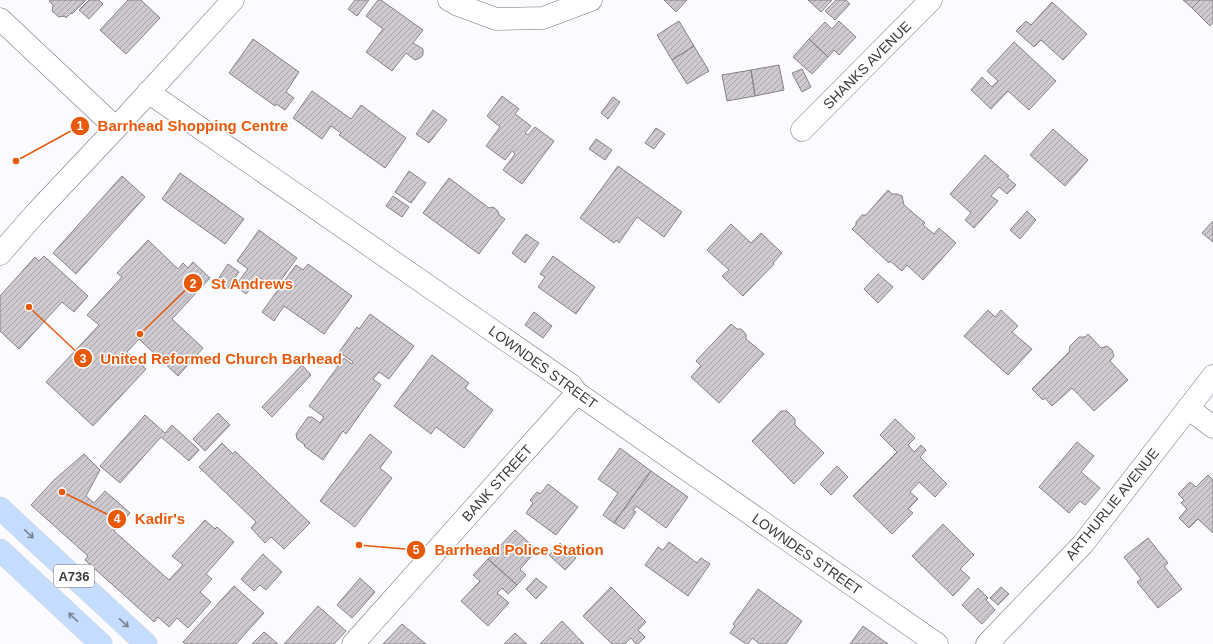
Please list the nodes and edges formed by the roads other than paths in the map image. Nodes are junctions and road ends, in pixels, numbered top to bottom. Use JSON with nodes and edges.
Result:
{"nodes":[{"id":1,"x":232,"y":0,"type":"edge"},
{"id":2,"x":449,"y":0,"type":"edge"},
{"id":3,"x":591,"y":0,"type":"edge"},
{"id":4,"x":919,"y":4,"type":"edge"},
{"id":5,"x":0,"y":19,"type":"edge"},
{"id":6,"x":148,"y":92,"type":"junction"},
{"id":7,"x":116,"y":128,"type":"junction"},
{"id":8,"x":802,"y":130,"type":"dead end"},
{"id":9,"x":0,"y":254,"type":"edge"},
{"id":10,"x":1213,"y":376,"type":"edge"},
{"id":11,"x":577,"y":393,"type":"junction"},
{"id":12,"x":1188,"y":408,"type":"junction"},
{"id":13,"x":1213,"y":427,"type":"edge"},
{"id":14,"x":0,"y":508,"type":"edge"},
{"id":15,"x":0,"y":550,"type":"edge"},
{"id":16,"x":101,"y":644,"type":"edge"},
{"id":17,"x":146,"y":644,"type":"edge"},
{"id":18,"x":353,"y":644,"type":"edge"},
{"id":19,"x":936,"y":644,"type":"edge"},
{"id":20,"x":987,"y":644,"type":"edge"}],
"edges":[{"from":1,"to":6,"type":"street"},
{"from":2,"to":3,"type":"street"},
{"from":4,"to":8,"type":"street","name":"SHANKS AVENUE"},
{"from":5,"to":7,"type":"street"},
{"from":6,"to":7,"type":"street"},
{"from":6,"to":11,"type":"street","name":"LOWNDES STREET"},
{"from":7,"to":9,"type":"street"},
{"from":10,"to":12,"type":"street","name":"ARTHURLIE AVENUE"},
{"from":11,"to":18,"type":"street","name":"BANK STREET"},
{"from":11,"to":19,"type":"street","name":"LOWNDES STREET"},
{"from":12,"to":13,"type":"street"},
{"from":12,"to":20,"type":"street","name":"ARTHURLIE AVENUE"},
{"from":14,"to":17,"type":"main road","number":"A736","one_way":true},
{"from":16,"to":15,"type":"main road","number":"A736","one_way":true}]}
